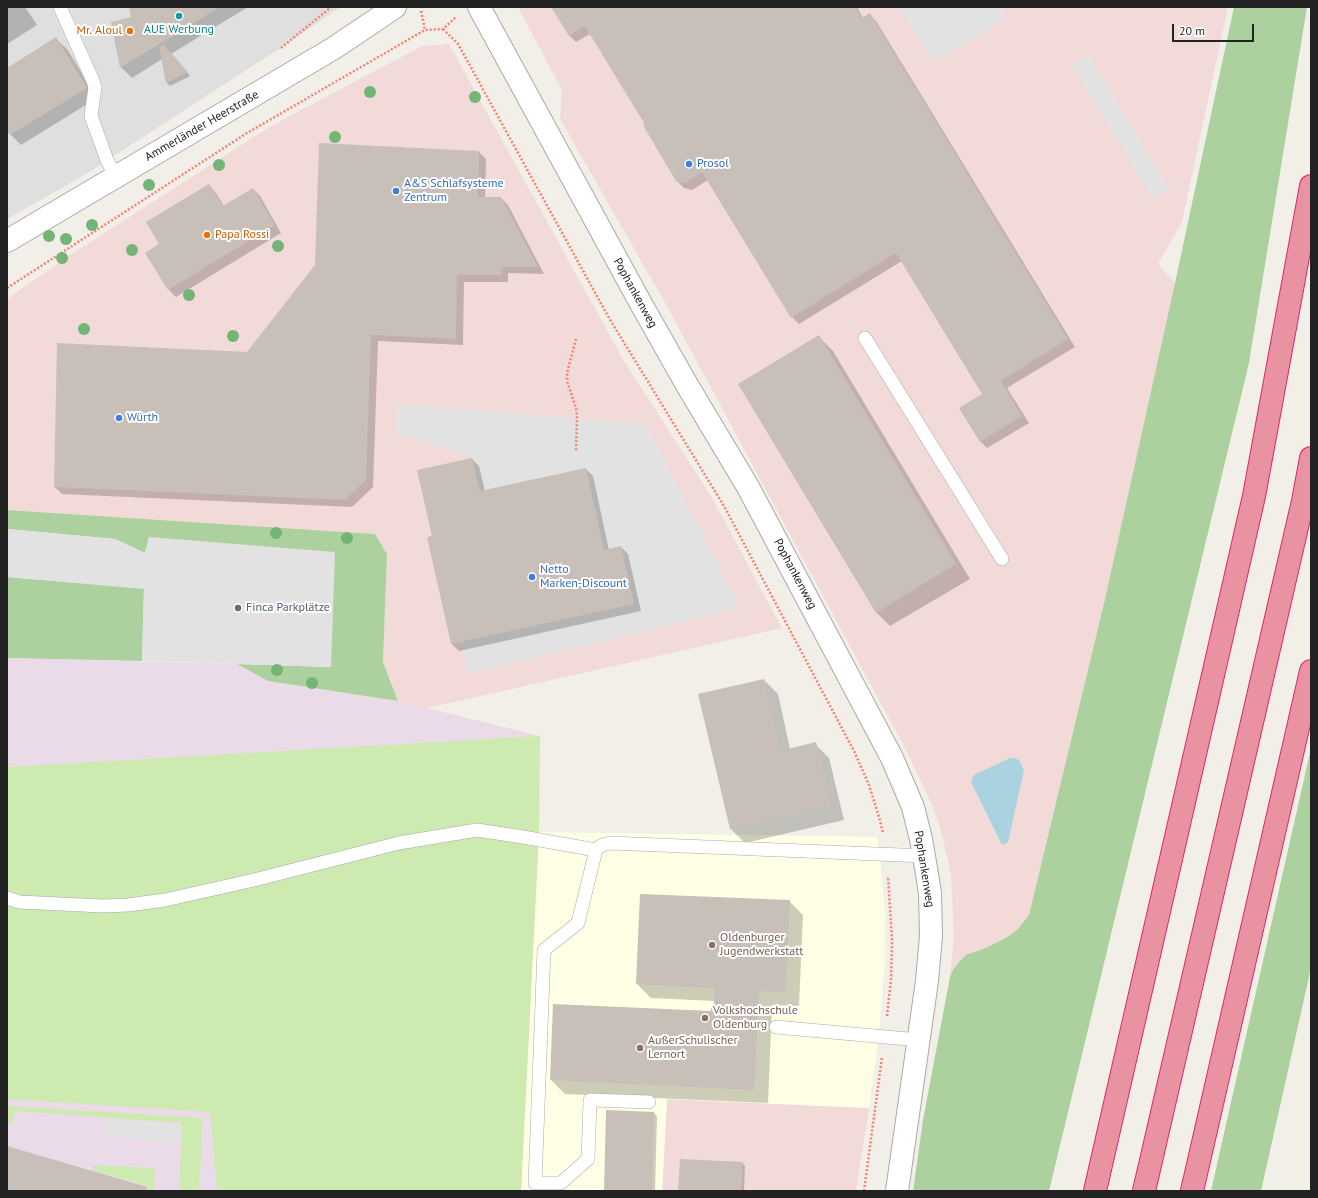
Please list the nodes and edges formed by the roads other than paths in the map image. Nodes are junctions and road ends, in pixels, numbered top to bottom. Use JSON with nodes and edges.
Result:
{"nodes":[{"id":1,"x":60,"y":7,"type":"edge"},
{"id":2,"x":395,"y":7,"type":"edge"},
{"id":3,"x":479,"y":7,"type":"edge"},
{"id":4,"x":115,"y":176,"type":"junction"},
{"id":5,"x":1311,"y":186,"type":"edge"},
{"id":6,"x":7,"y":241,"type":"edge"},
{"id":7,"x":865,"y":338,"type":"dead end"},
{"id":8,"x":1311,"y":458,"type":"edge"},
{"id":9,"x":1002,"y":559,"type":"dead end"},
{"id":10,"x":1311,"y":671,"type":"edge"},
{"id":11,"x":596,"y":850,"type":"junction"},
{"id":12,"x":925,"y":856,"type":"junction"},
{"id":13,"x":7,"y":898,"type":"edge"},
{"id":14,"x":776,"y":1027,"type":"dead end"},
{"id":15,"x":919,"y":1040,"type":"junction"},
{"id":16,"x":650,"y":1102,"type":"dead end"},
{"id":17,"x":897,"y":1191,"type":"edge"},
{"id":18,"x":1095,"y":1191,"type":"edge"},
{"id":19,"x":1144,"y":1191,"type":"edge"},
{"id":20,"x":1192,"y":1191,"type":"edge"}],
"edges":[{"from":1,"to":4,"type":"lane"},
{"from":2,"to":4,"type":"street","name":"Ammerländer Heerstraße"},
{"from":3,"to":12,"type":"street","name":"Pophankenweg"},
{"from":4,"to":6,"type":"street","name":"Ammerländer Heerstraße"},
{"from":5,"to":18,"type":"highway"},
{"from":7,"to":9,"type":"lane"},
{"from":8,"to":19,"type":"highway"},
{"from":10,"to":20,"type":"highway"},
{"from":11,"to":12,"type":"lane"},
{"from":11,"to":13,"type":"lane"},
{"from":11,"to":16,"type":"lane"},
{"from":12,"to":15,"type":"street","name":"Pophankenweg"},
{"from":14,"to":15,"type":"lane"},
{"from":15,"to":17,"type":"street","name":"Pophankenweg"}]}
